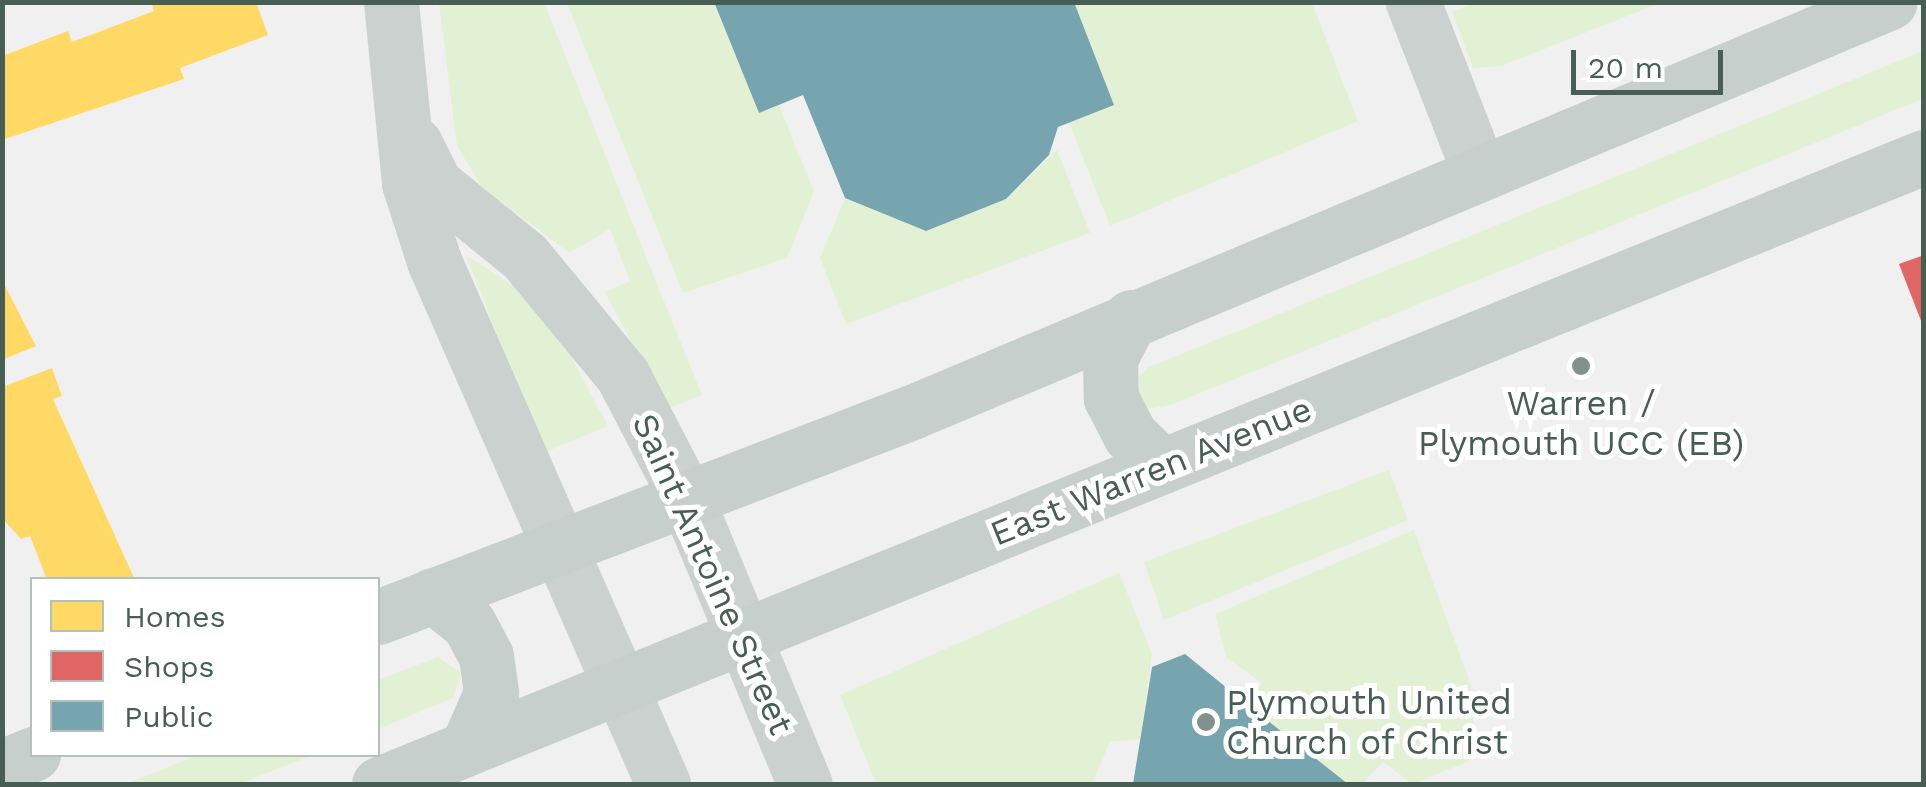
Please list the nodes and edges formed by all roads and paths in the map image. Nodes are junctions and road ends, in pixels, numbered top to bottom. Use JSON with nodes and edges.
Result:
{"nodes":[{"id":1,"x":391,"y":2,"type":"edge"},
{"id":2,"x":1413,"y":2,"type":"edge"},
{"id":3,"x":1890,"y":2,"type":"edge"},
{"id":4,"x":398,"y":89,"type":"junction"},
{"id":5,"x":1924,"y":156,"type":"edge"},
{"id":6,"x":1478,"y":171,"type":"junction"},
{"id":7,"x":1130,"y":317,"type":"junction"},
{"id":8,"x":1162,"y":466,"type":"junction"},
{"id":9,"x":685,"y":494,"type":"junction"},
{"id":10,"x":553,"y":548,"type":"junction"},
{"id":11,"x":433,"y":595,"type":"junction"},
{"id":12,"x":380,"y":616,"type":"edge"},
{"id":13,"x":746,"y":633,"type":"junction"},
{"id":14,"x":622,"y":687,"type":"junction"},
{"id":15,"x":467,"y":748,"type":"junction"},
{"id":16,"x":30,"y":755,"type":"edge"},
{"id":17,"x":2,"y":767,"type":"edge"},
{"id":18,"x":379,"y":784,"type":"edge"},
{"id":19,"x":663,"y":784,"type":"edge"},
{"id":20,"x":805,"y":784,"type":"edge"}],
"edges":[{"from":1,"to":4,"type":"street","name":"Saint Antoine Street"},
{"from":2,"to":6,"type":"street"},
{"from":3,"to":6,"type":"main road"},
{"from":4,"to":9,"type":"street","name":"Saint Antoine Street"},
{"from":4,"to":10,"type":"street","name":"Saint Antoine Street"},
{"from":5,"to":8,"type":"main road","name":"East Warren Avenue"},
{"from":6,"to":7,"type":"main road"},
{"from":7,"to":8,"type":"main road"},
{"from":7,"to":9,"type":"main road"},
{"from":8,"to":13,"type":"main road","name":"East Warren Avenue"},
{"from":9,"to":10,"type":"main road"},
{"from":9,"to":13,"type":"street","name":"Saint Antoine Street"},
{"from":10,"to":11,"type":"main road"},
{"from":10,"to":14,"type":"street","name":"Saint Antoine Street"},
{"from":11,"to":12,"type":"main road"},
{"from":11,"to":15,"type":"main road"},
{"from":13,"to":14,"type":"main road","name":"East Warren Avenue"},
{"from":13,"to":20,"type":"street","name":"Saint Antoine Street"},
{"from":14,"to":15,"type":"main road","name":"East Warren Avenue"},
{"from":14,"to":19,"type":"street","name":"Saint Antoine Street"},
{"from":15,"to":18,"type":"main road","name":"East Warren Avenue"},
{"from":16,"to":17,"type":"main road"}]}
